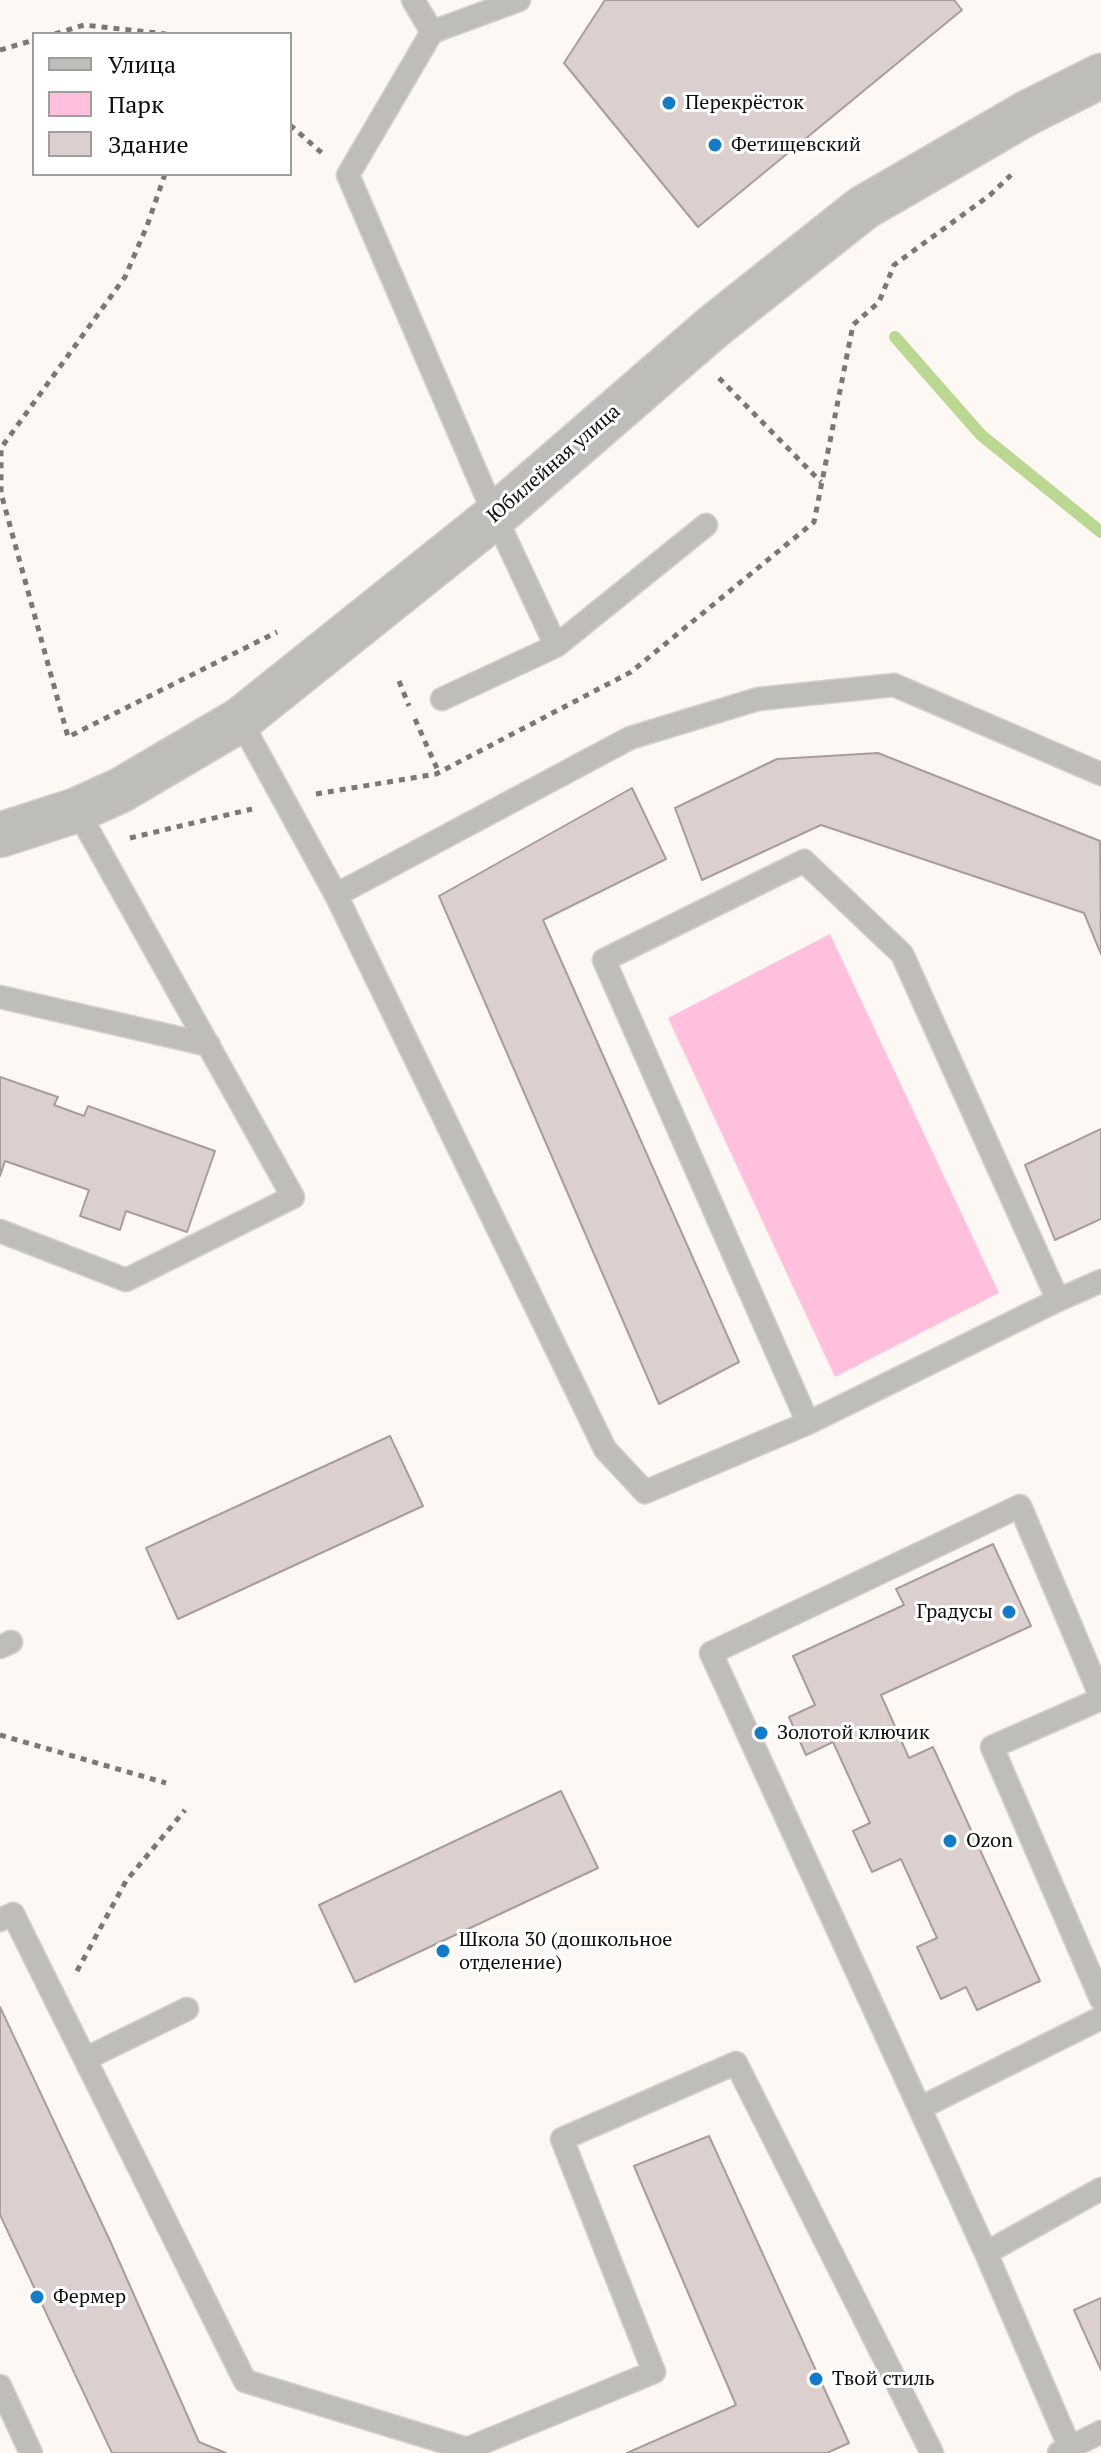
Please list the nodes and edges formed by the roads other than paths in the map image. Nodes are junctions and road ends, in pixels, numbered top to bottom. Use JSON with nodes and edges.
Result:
{"nodes":[{"id":1,"x":413,"y":0,"type":"edge"},
{"id":2,"x":519,"y":0,"type":"edge"},
{"id":3,"x":432,"y":32,"type":"junction"},
{"id":4,"x":1101,"y":76,"type":"edge"},
{"id":5,"x":495,"y":516,"type":"junction"},
{"id":6,"x":706,"y":525,"type":"dead end"},
{"id":7,"x":556,"y":646,"type":"junction"},
{"id":8,"x":442,"y":699,"type":"dead end"},
{"id":9,"x":240,"y":720,"type":"junction"},
{"id":10,"x":1101,"y":774,"type":"edge"},
{"id":11,"x":77,"y":810,"type":"junction"},
{"id":12,"x":0,"y":835,"type":"edge"},
{"id":13,"x":336,"y":895,"type":"junction"},
{"id":14,"x":0,"y":997,"type":"edge"},
{"id":15,"x":209,"y":1045,"type":"junction"},
{"id":16,"x":0,"y":1231,"type":"edge"},
{"id":17,"x":1101,"y":1281,"type":"edge"},
{"id":18,"x":1058,"y":1300,"type":"junction"},
{"id":19,"x":808,"y":1423,"type":"junction"},
{"id":20,"x":1101,"y":1698,"type":"edge"},
{"id":21,"x":0,"y":1920,"type":"edge"},
{"id":22,"x":1101,"y":1999,"type":"edge"},
{"id":23,"x":187,"y":2009,"type":"dead end"},
{"id":24,"x":1101,"y":2018,"type":"edge"},
{"id":25,"x":85,"y":2059,"type":"junction"},
{"id":26,"x":920,"y":2108,"type":"junction"},
{"id":27,"x":1101,"y":2189,"type":"edge"},
{"id":28,"x":986,"y":2253,"type":"junction"},
{"id":29,"x":0,"y":2386,"type":"edge"},
{"id":30,"x":1101,"y":2432,"type":"edge"},
{"id":31,"x":1064,"y":2450,"type":"edge"},
{"id":32,"x":31,"y":2453,"type":"edge"},
{"id":33,"x":932,"y":2453,"type":"edge"}],
"edges":[{"from":1,"to":3,"type":"lane"},
{"from":2,"to":3,"type":"lane"},
{"from":3,"to":5,"type":"lane"},
{"from":4,"to":5,"type":"street","name":"Юбилейная улица"},
{"from":5,"to":7,"type":"lane"},
{"from":5,"to":9,"type":"street","name":"Юбилейная улица"},
{"from":6,"to":7,"type":"lane"},
{"from":7,"to":8,"type":"lane"},
{"from":9,"to":11,"type":"street","name":"Юбилейная улица"},
{"from":9,"to":13,"type":"lane"},
{"from":10,"to":13,"type":"lane"},
{"from":11,"to":12,"type":"street","name":"Юбилейная улица"},
{"from":11,"to":15,"type":"lane"},
{"from":13,"to":19,"type":"lane"},
{"from":14,"to":15,"type":"lane"},
{"from":15,"to":16,"type":"lane"},
{"from":17,"to":18,"type":"lane"},
{"from":18,"to":19,"type":"lane"},
{"from":18,"to":19,"type":"lane"},
{"from":20,"to":22,"type":"lane"},
{"from":20,"to":26,"type":"lane"},
{"from":21,"to":25,"type":"lane"},
{"from":23,"to":25,"type":"lane"},
{"from":24,"to":26,"type":"lane"},
{"from":25,"to":33,"type":"lane"},
{"from":26,"to":28,"type":"lane"},
{"from":27,"to":28,"type":"lane"},
{"from":28,"to":31,"type":"lane"},
{"from":29,"to":32,"type":"lane"},
{"from":30,"to":31,"type":"lane"}]}
